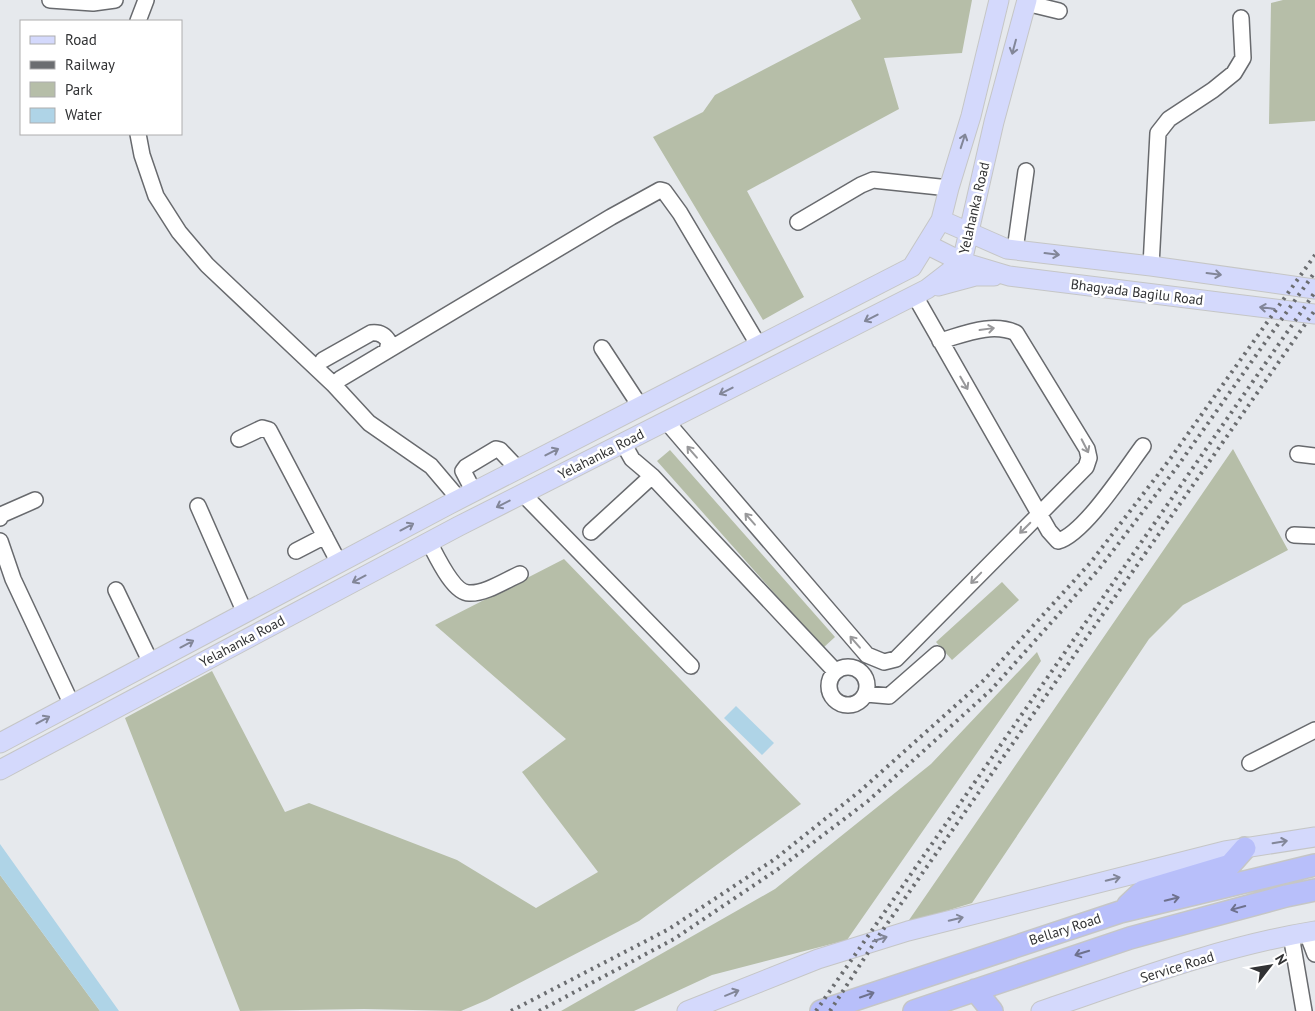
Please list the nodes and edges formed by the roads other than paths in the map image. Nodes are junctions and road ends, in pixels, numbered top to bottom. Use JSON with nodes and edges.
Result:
{"nodes":[{"id":1,"x":50,"y":0,"type":"edge"},
{"id":2,"x":115,"y":0,"type":"edge"},
{"id":3,"x":146,"y":0,"type":"edge"},
{"id":4,"x":999,"y":0,"type":"edge"},
{"id":5,"x":1026,"y":2,"type":"edge"},
{"id":6,"x":1059,"y":11,"type":"dead end"},
{"id":7,"x":1241,"y":18,"type":"dead end"},
{"id":8,"x":138,"y":20,"type":"edge"},
{"id":9,"x":138,"y":135,"type":"edge"},
{"id":10,"x":1026,"y":171,"type":"dead end"},
{"id":11,"x":949,"y":188,"type":"junction"},
{"id":12,"x":941,"y":220,"type":"junction"},
{"id":13,"x":798,"y":222,"type":"dead end"},
{"id":14,"x":969,"y":231,"type":"junction"},
{"id":15,"x":928,"y":245,"type":"junction"},
{"id":16,"x":1015,"y":250,"type":"junction"},
{"id":17,"x":962,"y":262,"type":"junction"},
{"id":18,"x":1151,"y":266,"type":"junction"},
{"id":19,"x":1009,"y":276,"type":"junction"},
{"id":20,"x":1315,"y":289,"type":"edge"},
{"id":21,"x":921,"y":293,"type":"junction"},
{"id":22,"x":1315,"y":314,"type":"edge"},
{"id":23,"x":940,"y":341,"type":"junction"},
{"id":24,"x":759,"y":346,"type":"junction"},
{"id":25,"x":602,"y":348,"type":"dead end"},
{"id":26,"x":388,"y":351,"type":"junction"},
{"id":27,"x":323,"y":360,"type":"dead end"},
{"id":28,"x":340,"y":380,"type":"dead end"},
{"id":29,"x":640,"y":406,"type":"junction"},
{"id":30,"x":666,"y":421,"type":"junction"},
{"id":31,"x":239,"y":439,"type":"dead end"},
{"id":32,"x":629,"y":440,"type":"junction"},
{"id":33,"x":1144,"y":446,"type":"dead end"},
{"id":34,"x":1298,"y":454,"type":"dead end"},
{"id":35,"x":1315,"y":456,"type":"edge"},
{"id":36,"x":518,"y":469,"type":"junction"},
{"id":37,"x":652,"y":476,"type":"junction"},
{"id":38,"x":523,"y":494,"type":"junction"},
{"id":39,"x":466,"y":496,"type":"junction"},
{"id":40,"x":35,"y":500,"type":"dead end"},
{"id":41,"x":198,"y":506,"type":"dead end"},
{"id":42,"x":1040,"y":514,"type":"junction"},
{"id":43,"x":0,"y":518,"type":"edge"},
{"id":44,"x":591,"y":532,"type":"dead end"},
{"id":45,"x":1294,"y":535,"type":"dead end"},
{"id":46,"x":325,"y":536,"type":"junction"},
{"id":47,"x":1315,"y":536,"type":"edge"},
{"id":48,"x":0,"y":541,"type":"edge"},
{"id":49,"x":429,"y":542,"type":"junction"},
{"id":50,"x":296,"y":551,"type":"dead end"},
{"id":51,"x":339,"y":563,"type":"junction"},
{"id":52,"x":520,"y":574,"type":"dead end"},
{"id":53,"x":116,"y":590,"type":"dead end"},
{"id":54,"x":245,"y":613,"type":"junction"},
{"id":55,"x":937,"y":654,"type":"dead end"},
{"id":56,"x":151,"y":663,"type":"junction"},
{"id":57,"x":691,"y":666,"type":"dead end"},
{"id":58,"x":835,"y":671,"type":"junction"},
{"id":59,"x":866,"y":694,"type":"junction"},
{"id":60,"x":72,"y":705,"type":"junction"},
{"id":61,"x":1315,"y":730,"type":"edge"},
{"id":62,"x":6,"y":740,"type":"edge"},
{"id":63,"x":22,"y":758,"type":"junction"},
{"id":64,"x":1250,"y":763,"type":"dead end"},
{"id":65,"x":0,"y":770,"type":"edge"},
{"id":66,"x":1315,"y":837,"type":"edge"},
{"id":67,"x":1246,"y":848,"type":"junction"},
{"id":68,"x":1315,"y":865,"type":"edge"},
{"id":69,"x":1315,"y":890,"type":"edge"},
{"id":70,"x":1120,"y":912,"type":"junction"},
{"id":71,"x":1304,"y":933,"type":"edge"},
{"id":72,"x":1315,"y":954,"type":"edge"},
{"id":73,"x":975,"y":990,"type":"junction"},
{"id":74,"x":687,"y":1011,"type":"edge"},
{"id":75,"x":821,"y":1011,"type":"edge"},
{"id":76,"x":914,"y":1011,"type":"edge"},
{"id":77,"x":992,"y":1011,"type":"edge"},
{"id":78,"x":1041,"y":1011,"type":"edge"},
{"id":79,"x":1304,"y":1011,"type":"edge"}],
"edges":[{"from":1,"to":2,"type":"street"},
{"from":3,"to":8,"type":"street"},
{"from":11,"to":4,"type":"main road","name":"Yelahanka Road","one_way":true},
{"from":5,"to":6,"type":"street"},
{"from":5,"to":14,"type":"main road","name":"Yelahanka Road","one_way":true},
{"from":7,"to":18,"type":"street"},
{"from":9,"to":39,"type":"street"},
{"from":10,"to":16,"type":"street"},
{"from":11,"to":12,"type":"main road","name":"Yelahanka Road"},
{"from":11,"to":13,"type":"street"},
{"from":12,"to":14,"type":"main road","name":"Bhagyada Bagilu Road"},
{"from":12,"to":15,"type":"main road","name":"Yelahanka Road"},
{"from":14,"to":16,"type":"main road","name":"Bhagyada Bagilu Road"},
{"from":14,"to":17,"type":"main road","name":"Yelahanka Road"},
{"from":15,"to":17,"type":"main road","name":"Bhagyada Bagilu Road"},
{"from":15,"to":24,"type":"main road","name":"Yelahanka Road"},
{"from":16,"to":18,"type":"main road","name":"Bhagyada Bagilu Road","one_way":true},
{"from":17,"to":19,"type":"main road","name":"Bhagyada Bagilu Road"},
{"from":17,"to":21,"type":"main road","name":"Yelahanka Road"},
{"from":18,"to":20,"type":"main road","name":"Bhagyada Bagilu Road","one_way":true},
{"from":19,"to":21,"type":"main road"},
{"from":22,"to":19,"type":"main road","name":"Bhagyada Bagilu Road","one_way":true},
{"from":21,"to":23,"type":"street"},
{"from":21,"to":30,"type":"main road","name":"Yelahanka Road","one_way":true},
{"from":23,"to":42,"type":"street","one_way":true},
{"from":23,"to":42,"type":"street","one_way":true},
{"from":24,"to":26,"type":"street"},
{"from":24,"to":29,"type":"main road","name":"Yelahanka Road"},
{"from":25,"to":29,"type":"street"},
{"from":26,"to":27,"type":"street"},
{"from":26,"to":28,"type":"street"},
{"from":36,"to":29,"type":"main road","name":"Yelahanka Road","one_way":true},
{"from":30,"to":32,"type":"main road","name":"Yelahanka Road"},
{"from":42,"to":30,"type":"street","one_way":true},
{"from":31,"to":46,"type":"street"},
{"from":32,"to":37,"type":"street"},
{"from":32,"to":38,"type":"main road","name":"Yelahanka Road"},
{"from":33,"to":42,"type":"street"},
{"from":34,"to":35,"type":"street"},
{"from":36,"to":39,"type":"main road","name":"Yelahanka Road"},
{"from":36,"to":39,"type":"street"},
{"from":37,"to":44,"type":"street"},
{"from":37,"to":58,"type":"street"},
{"from":38,"to":49,"type":"main road","name":"Yelahanka Road","one_way":true},
{"from":38,"to":57,"type":"street"},
{"from":51,"to":39,"type":"main road","name":"Yelahanka Road","one_way":true},
{"from":40,"to":43,"type":"street"},
{"from":41,"to":54,"type":"street"},
{"from":45,"to":47,"type":"street"},
{"from":46,"to":50,"type":"street"},
{"from":46,"to":51,"type":"street"},
{"from":48,"to":60,"type":"street"},
{"from":49,"to":52,"type":"street"},
{"from":49,"to":63,"type":"main road","name":"Yelahanka Road","one_way":true},
{"from":51,"to":54,"type":"main road","name":"Yelahanka Road"},
{"from":53,"to":56,"type":"street"},
{"from":56,"to":54,"type":"main road","name":"Yelahanka Road","one_way":true},
{"from":55,"to":59,"type":"street"},
{"from":56,"to":60,"type":"main road","name":"Yelahanka Road"},
{"from":58,"to":59,"type":"street"},
{"from":58,"to":59,"type":"street"},
{"from":62,"to":60,"type":"main road","name":"Yelahanka Road","one_way":true},
{"from":61,"to":64,"type":"street"},
{"from":62,"to":63,"type":"main road"},
{"from":63,"to":65,"type":"main road","name":"Yelahanka Road"},
{"from":67,"to":66,"type":"main road","one_way":true},
{"from":67,"to":70,"type":"highway"},
{"from":74,"to":67,"type":"main road","one_way":true},
{"from":70,"to":68,"type":"highway","name":"Bellary Road","one_way":true},
{"from":69,"to":73,"type":"highway","name":"Bellary Road","one_way":true},
{"from":75,"to":70,"type":"highway","name":"Bellary Road","one_way":true},
{"from":71,"to":72,"type":"street"},
{"from":71,"to":78,"type":"main road","name":"Service Road"},
{"from":71,"to":79,"type":"street"},
{"from":73,"to":76,"type":"highway","name":"Bellary Road"},
{"from":73,"to":77,"type":"highway"}]}
